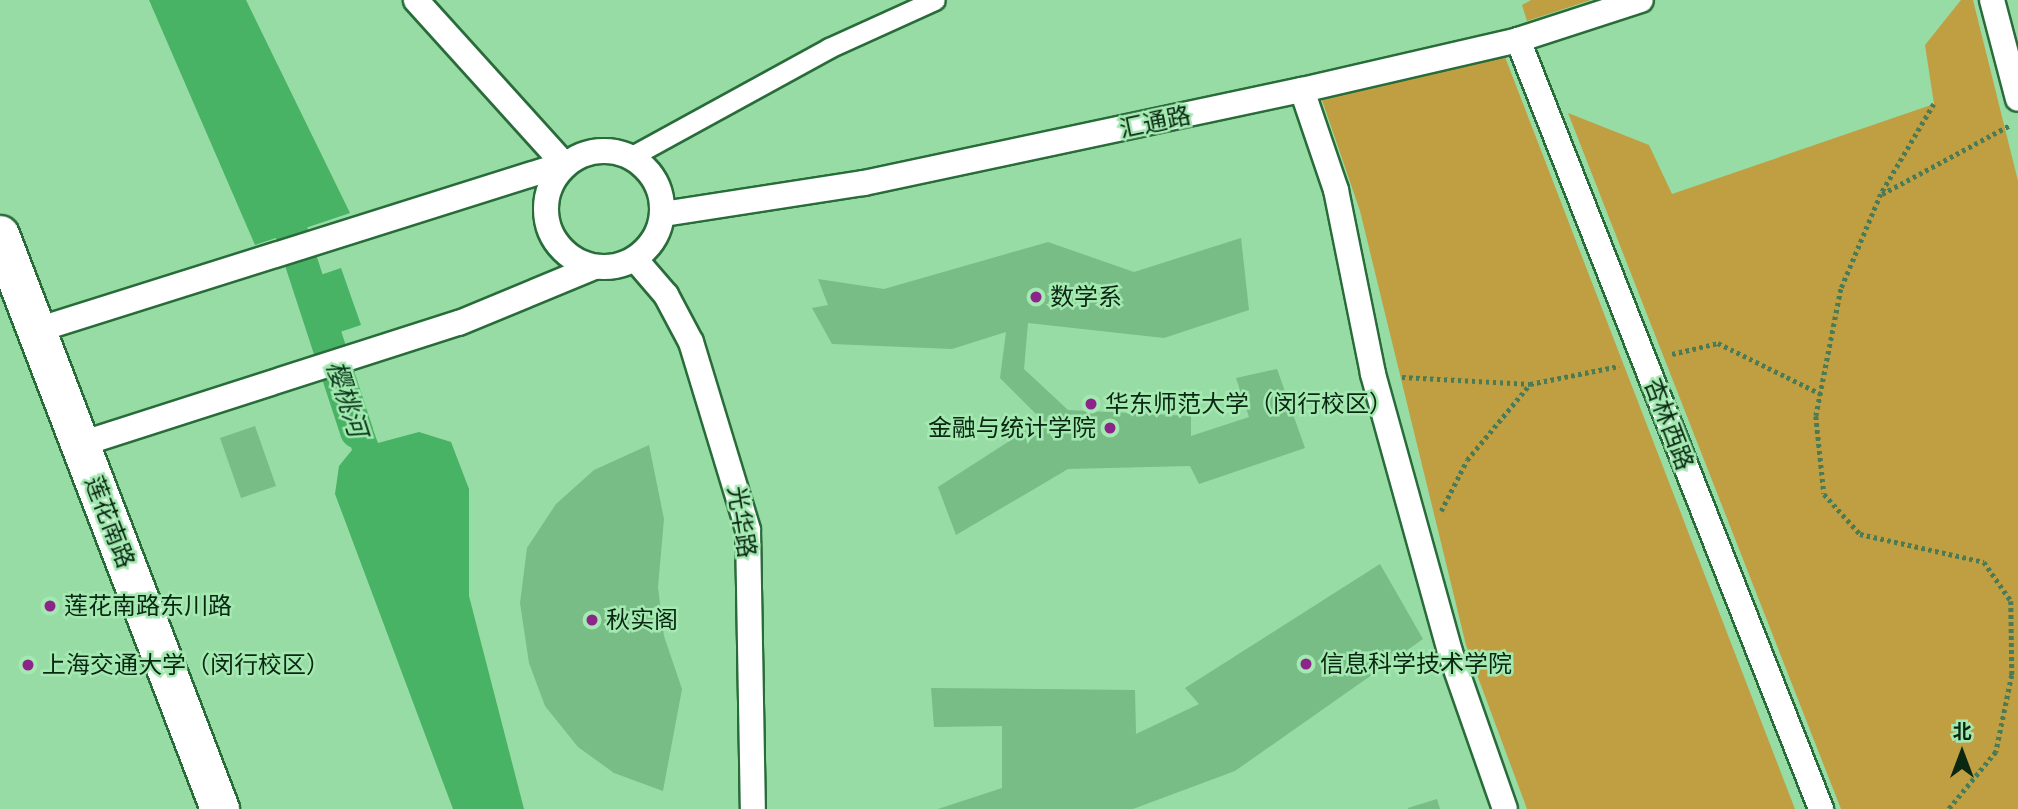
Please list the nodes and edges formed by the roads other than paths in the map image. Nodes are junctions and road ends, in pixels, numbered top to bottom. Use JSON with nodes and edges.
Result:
{"nodes":[{"id":1,"x":416,"y":0,"type":"edge"},
{"id":2,"x":935,"y":0,"type":"edge"},
{"id":3,"x":1640,"y":0,"type":"edge"},
{"id":4,"x":1992,"y":0,"type":"edge"},
{"id":5,"x":1518,"y":40,"type":"junction"},
{"id":6,"x":1302,"y":90,"type":"junction"},
{"id":7,"x":2018,"y":99,"type":"edge"},
{"id":8,"x":632,"y":156,"type":"junction"},
{"id":9,"x":564,"y":164,"type":"junction"},
{"id":10,"x":663,"y":214,"type":"junction"},
{"id":11,"x":0,"y":235,"type":"edge"},
{"id":12,"x":635,"y":259,"type":"junction"},
{"id":13,"x":594,"y":267,"type":"junction"},
{"id":14,"x":37,"y":330,"type":"junction"},
{"id":15,"x":81,"y":444,"type":"junction"},
{"id":16,"x":220,"y":809,"type":"edge"},
{"id":17,"x":753,"y":809,"type":"edge"},
{"id":18,"x":1505,"y":809,"type":"edge"},
{"id":19,"x":1821,"y":809,"type":"edge"}],
"edges":[{"from":1,"to":9,"type":"street"},
{"from":2,"to":8,"type":"street"},
{"from":3,"to":5,"type":"street","name":"汇通路"},
{"from":4,"to":7,"type":"street"},
{"from":5,"to":6,"type":"street","name":"汇通路"},
{"from":5,"to":19,"type":"street","name":"杏林西路"},
{"from":6,"to":10,"type":"street","name":"汇通路"},
{"from":6,"to":18,"type":"street"},
{"from":8,"to":9,"type":"street"},
{"from":8,"to":10,"type":"street"},
{"from":9,"to":13,"type":"street"},
{"from":9,"to":14,"type":"street"},
{"from":10,"to":12,"type":"street"},
{"from":11,"to":14,"type":"main road","name":"莲花南路"},
{"from":12,"to":13,"type":"street"},
{"from":12,"to":17,"type":"street","name":"光华路"},
{"from":13,"to":15,"type":"street"},
{"from":14,"to":15,"type":"main road","name":"莲花南路"},
{"from":15,"to":16,"type":"main road","name":"莲花南路"}]}
